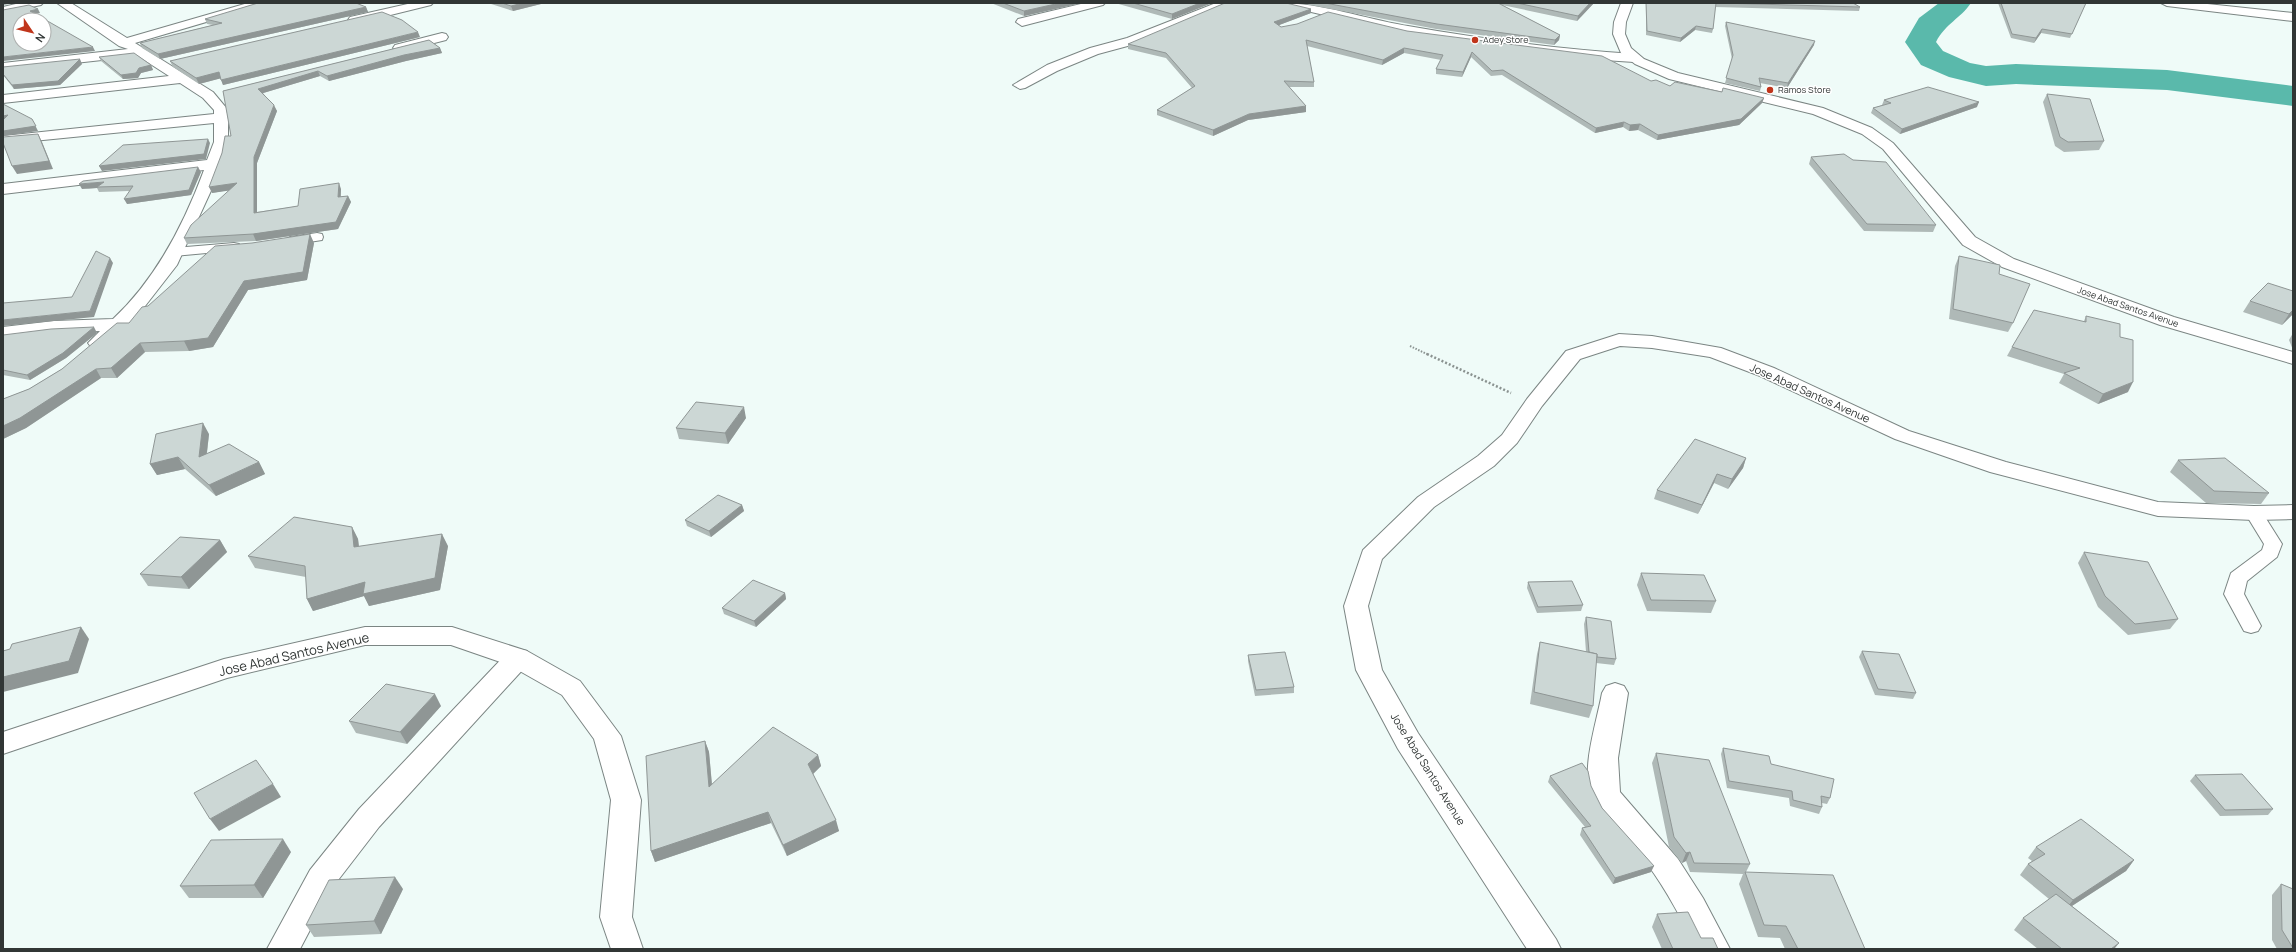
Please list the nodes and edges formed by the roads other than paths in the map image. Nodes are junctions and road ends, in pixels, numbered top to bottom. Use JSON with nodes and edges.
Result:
{"nodes":[{"id":1,"x":37,"y":3,"type":"edge"},
{"id":2,"x":63,"y":3,"type":"edge"},
{"id":3,"x":260,"y":3,"type":"edge"},
{"id":4,"x":427,"y":3,"type":"edge"},
{"id":5,"x":1099,"y":3,"type":"edge"},
{"id":6,"x":1226,"y":3,"type":"edge"},
{"id":7,"x":1285,"y":3,"type":"edge"},
{"id":8,"x":1627,"y":3,"type":"edge"},
{"id":9,"x":2167,"y":3,"type":"edge"},
{"id":10,"x":3,"y":10,"type":"edge"},
{"id":11,"x":1326,"y":13,"type":"junction"},
{"id":12,"x":2293,"y":17,"type":"edge"},
{"id":13,"x":1313,"y":18,"type":"edge"},
{"id":14,"x":1022,"y":22,"type":"dead end"},
{"id":15,"x":342,"y":23,"type":"edge"},
{"id":16,"x":442,"y":37,"type":"dead end"},
{"id":17,"x":123,"y":43,"type":"junction"},
{"id":18,"x":384,"y":51,"type":"edge"},
{"id":19,"x":138,"y":52,"type":"junction"},
{"id":20,"x":1634,"y":58,"type":"junction"},
{"id":21,"x":3,"y":66,"type":"edge"},
{"id":22,"x":180,"y":79,"type":"junction"},
{"id":23,"x":1020,"y":85,"type":"dead end"},
{"id":24,"x":3,"y":99,"type":"edge"},
{"id":25,"x":221,"y":118,"type":"junction"},
{"id":26,"x":3,"y":140,"type":"edge"},
{"id":27,"x":213,"y":164,"type":"junction"},
{"id":28,"x":3,"y":189,"type":"edge"},
{"id":29,"x":317,"y":237,"type":"dead end"},
{"id":30,"x":274,"y":243,"type":"edge"},
{"id":31,"x":248,"y":246,"type":"edge"},
{"id":32,"x":174,"y":252,"type":"junction"},
{"id":33,"x":121,"y":324,"type":"junction"},
{"id":34,"x":3,"y":333,"type":"edge"},
{"id":35,"x":84,"y":353,"type":"edge"},
{"id":36,"x":2293,"y":358,"type":"edge"},
{"id":37,"x":2293,"y":512,"type":"edge"},
{"id":38,"x":2254,"y":513,"type":"junction"},
{"id":39,"x":2251,"y":626,"type":"dead end"},
{"id":40,"x":518,"y":658,"type":"junction"},
{"id":41,"x":1615,"y":693,"type":"dead end"},
{"id":42,"x":3,"y":743,"type":"edge"},
{"id":43,"x":283,"y":949,"type":"edge"},
{"id":44,"x":627,"y":949,"type":"edge"},
{"id":45,"x":1545,"y":949,"type":"edge"},
{"id":46,"x":1714,"y":949,"type":"edge"}],
"edges":[{"from":1,"to":10,"type":"main road"},
{"from":2,"to":17,"type":"main road"},
{"from":3,"to":17,"type":"main road"},
{"from":4,"to":15,"type":"main road"},
{"from":5,"to":14,"type":"main road"},
{"from":6,"to":23,"type":"main road"},
{"from":7,"to":11,"type":"main road"},
{"from":8,"to":20,"type":"main road","name":"Jose Abad Santos Avenue"},
{"from":9,"to":12,"type":"main road"},
{"from":11,"to":13,"type":"lane"},
{"from":11,"to":20,"type":"main road"},
{"from":16,"to":18,"type":"main road"},
{"from":17,"to":19,"type":"main road"},
{"from":19,"to":21,"type":"main road"},
{"from":19,"to":22,"type":"main road"},
{"from":20,"to":36,"type":"main road","name":"Jose Abad Santos Avenue"},
{"from":22,"to":24,"type":"main road"},
{"from":22,"to":25,"type":"main road"},
{"from":25,"to":26,"type":"main road"},
{"from":25,"to":27,"type":"main road"},
{"from":27,"to":28,"type":"main road"},
{"from":27,"to":32,"type":"main road"},
{"from":29,"to":30,"type":"lane"},
{"from":31,"to":32,"type":"lane"},
{"from":32,"to":33,"type":"main road"},
{"from":33,"to":34,"type":"main road"},
{"from":33,"to":35,"type":"main road"},
{"from":37,"to":38,"type":"main road","name":"Jose Abad Santos Avenue"},
{"from":38,"to":39,"type":"lane"},
{"from":38,"to":45,"type":"main road","name":"Jose Abad Santos Avenue"},
{"from":40,"to":42,"type":"main road","name":"Jose Abad Santos Avenue"},
{"from":40,"to":43,"type":"main road"},
{"from":40,"to":44,"type":"main road","name":"Jose Abad Santos Avenue"},
{"from":41,"to":46,"type":"main road"}]}
